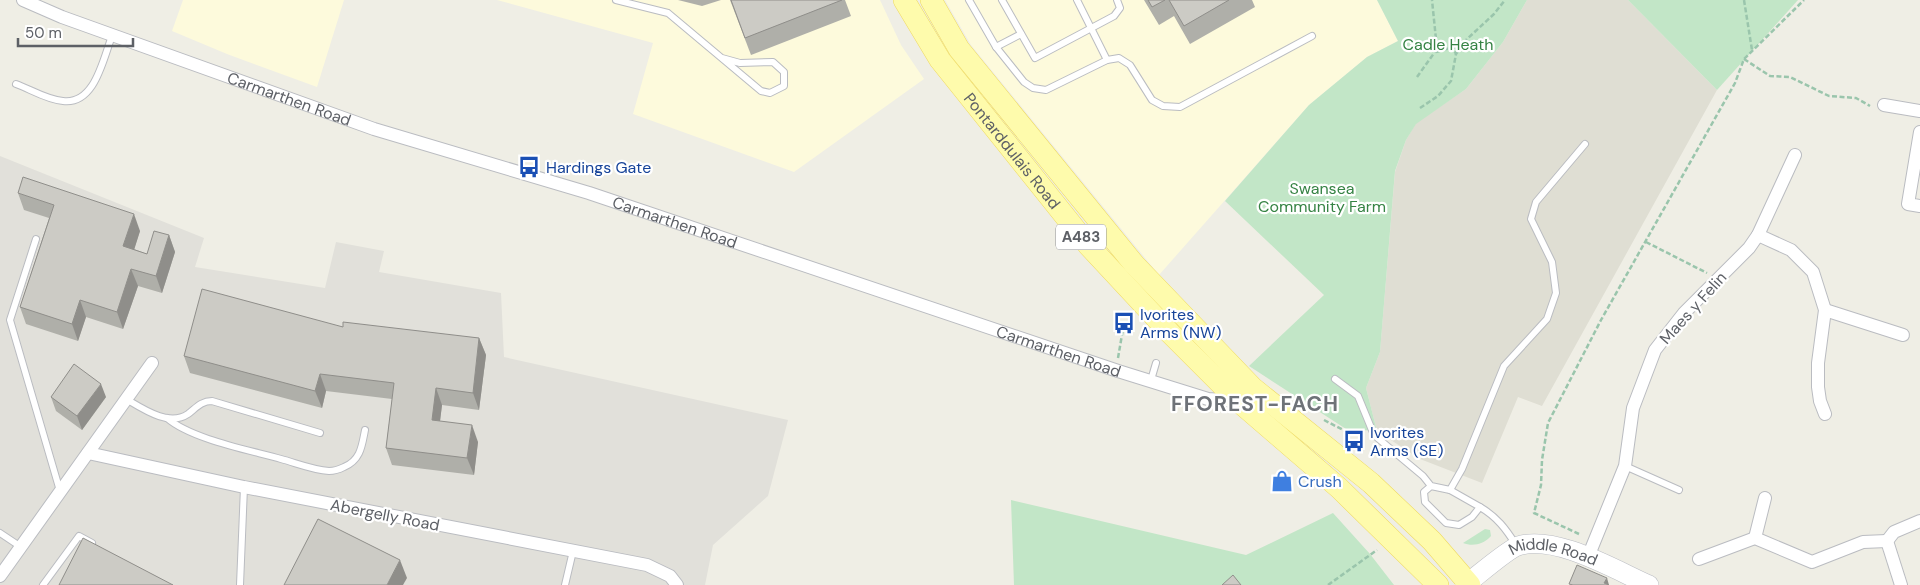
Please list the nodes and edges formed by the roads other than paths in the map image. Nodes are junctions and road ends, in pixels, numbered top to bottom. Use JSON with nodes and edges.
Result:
{"nodes":[{"id":1,"x":23,"y":0,"type":"edge"},
{"id":2,"x":616,"y":0,"type":"edge"},
{"id":3,"x":904,"y":0,"type":"edge"},
{"id":4,"x":931,"y":0,"type":"edge"},
{"id":5,"x":969,"y":0,"type":"edge"},
{"id":6,"x":1002,"y":0,"type":"edge"},
{"id":7,"x":1077,"y":0,"type":"edge"},
{"id":8,"x":1117,"y":0,"type":"edge"},
{"id":9,"x":1091,"y":28,"type":"junction"},
{"id":10,"x":1021,"y":34,"type":"junction"},
{"id":11,"x":112,"y":36,"type":"junction"},
{"id":12,"x":1312,"y":36,"type":"dead end"},
{"id":13,"x":996,"y":47,"type":"junction"},
{"id":14,"x":722,"y":58,"type":"junction"},
{"id":15,"x":1108,"y":60,"type":"junction"},
{"id":16,"x":16,"y":84,"type":"dead end"},
{"id":17,"x":1884,"y":104,"type":"road end"},
{"id":18,"x":1920,"y":111,"type":"edge"},
{"id":19,"x":1920,"y":132,"type":"edge"},
{"id":20,"x":1585,"y":144,"type":"dead end"},
{"id":21,"x":1795,"y":155,"type":"dead end"},
{"id":22,"x":1920,"y":206,"type":"edge"},
{"id":23,"x":1758,"y":235,"type":"junction"},
{"id":24,"x":36,"y":239,"type":"dead end"},
{"id":25,"x":1826,"y":310,"type":"junction"},
{"id":26,"x":1903,"y":335,"type":"dead end"},
{"id":27,"x":152,"y":363,"type":"dead end"},
{"id":28,"x":1156,"y":363,"type":"dead end"},
{"id":29,"x":1335,"y":379,"type":"dead end"},
{"id":30,"x":1151,"y":380,"type":"junction"},
{"id":31,"x":1245,"y":394,"type":"junction"},
{"id":32,"x":126,"y":399,"type":"junction"},
{"id":33,"x":1825,"y":414,"type":"dead end"},
{"id":34,"x":167,"y":418,"type":"junction"},
{"id":35,"x":365,"y":430,"type":"dead end"},
{"id":36,"x":320,"y":433,"type":"dead end"},
{"id":37,"x":88,"y":453,"type":"junction"},
{"id":38,"x":1625,"y":466,"type":"junction"},
{"id":39,"x":1432,"y":486,"type":"junction"},
{"id":40,"x":244,"y":488,"type":"junction"},
{"id":41,"x":1450,"y":490,"type":"junction"},
{"id":42,"x":1679,"y":490,"type":"dead end"},
{"id":43,"x":60,"y":492,"type":"junction"},
{"id":44,"x":1765,"y":498,"type":"dead end"},
{"id":45,"x":1480,"y":507,"type":"junction"},
{"id":46,"x":1920,"y":521,"type":"edge"},
{"id":47,"x":0,"y":533,"type":"edge"},
{"id":48,"x":1755,"y":538,"type":"junction"},
{"id":49,"x":1887,"y":541,"type":"junction"},
{"id":50,"x":95,"y":545,"type":"edge"},
{"id":51,"x":1517,"y":546,"type":"junction"},
{"id":52,"x":21,"y":547,"type":"junction"},
{"id":53,"x":1591,"y":549,"type":"junction"},
{"id":54,"x":573,"y":551,"type":"junction"},
{"id":55,"x":1699,"y":559,"type":"dead end"},
{"id":56,"x":0,"y":576,"type":"edge"},
{"id":57,"x":1468,"y":584,"type":"edge"},
{"id":58,"x":43,"y":585,"type":"edge"},
{"id":59,"x":240,"y":585,"type":"edge"},
{"id":60,"x":565,"y":585,"type":"edge"},
{"id":61,"x":677,"y":585,"type":"edge"},
{"id":62,"x":1438,"y":585,"type":"edge"},
{"id":63,"x":1649,"y":585,"type":"edge"},
{"id":64,"x":1901,"y":585,"type":"edge"}],
"edges":[{"from":1,"to":11,"type":"street","name":"Carmarthen Road"},
{"from":2,"to":14,"type":"lane"},
{"from":3,"to":31,"type":"main road","name":"Pontarddulais Road","number":"A483"},
{"from":4,"to":31,"type":"main road","name":"Pontarddulais Road","number":"A483"},
{"from":5,"to":13,"type":"lane"},
{"from":6,"to":10,"type":"lane"},
{"from":7,"to":9,"type":"lane"},
{"from":8,"to":9,"type":"lane"},
{"from":9,"to":10,"type":"lane"},
{"from":9,"to":15,"type":"lane"},
{"from":10,"to":13,"type":"lane"},
{"from":11,"to":16,"type":"lane"},
{"from":11,"to":30,"type":"street","name":"Carmarthen Road"},
{"from":12,"to":15,"type":"lane"},
{"from":13,"to":15,"type":"lane"},
{"from":14,"to":14,"type":"lane"},
{"from":17,"to":18,"type":"street"},
{"from":19,"to":22,"type":"street"},
{"from":20,"to":41,"type":"lane"},
{"from":21,"to":23,"type":"street","name":"Maes y Felin"},
{"from":23,"to":25,"type":"street"},
{"from":23,"to":38,"type":"street","name":"Maes y Felin"},
{"from":24,"to":43,"type":"lane"},
{"from":25,"to":26,"type":"street"},
{"from":25,"to":33,"type":"street"},
{"from":27,"to":32,"type":"street"},
{"from":28,"to":30,"type":"lane"},
{"from":29,"to":39,"type":"lane"},
{"from":30,"to":31,"type":"street","name":"Carmarthen Road"},
{"from":31,"to":57,"type":"main road","number":"A483"},
{"from":31,"to":62,"type":"main road","number":"A483"},
{"from":32,"to":34,"type":"lane"},
{"from":32,"to":37,"type":"street"},
{"from":34,"to":35,"type":"lane"},
{"from":34,"to":36,"type":"lane"},
{"from":37,"to":40,"type":"street","name":"Abergelly Road"},
{"from":37,"to":43,"type":"street"},
{"from":38,"to":42,"type":"lane"},
{"from":38,"to":53,"type":"street","name":"Maes y Felin"},
{"from":39,"to":41,"type":"lane"},
{"from":39,"to":45,"type":"lane"},
{"from":40,"to":54,"type":"street","name":"Abergelly Road"},
{"from":40,"to":59,"type":"lane"},
{"from":41,"to":45,"type":"lane"},
{"from":43,"to":52,"type":"street"},
{"from":44,"to":48,"type":"street"},
{"from":45,"to":51,"type":"lane"},
{"from":46,"to":49,"type":"street"},
{"from":47,"to":52,"type":"lane"},
{"from":48,"to":49,"type":"street"},
{"from":48,"to":55,"type":"street"},
{"from":49,"to":64,"type":"street"},
{"from":50,"to":58,"type":"lane"},
{"from":51,"to":53,"type":"street","name":"Middle Road"},
{"from":51,"to":57,"type":"street","name":"Middle Road"},
{"from":52,"to":56,"type":"street"},
{"from":53,"to":63,"type":"street","name":"Middle Road"},
{"from":54,"to":60,"type":"lane"},
{"from":54,"to":61,"type":"street","name":"Abergelly Road"}]}
